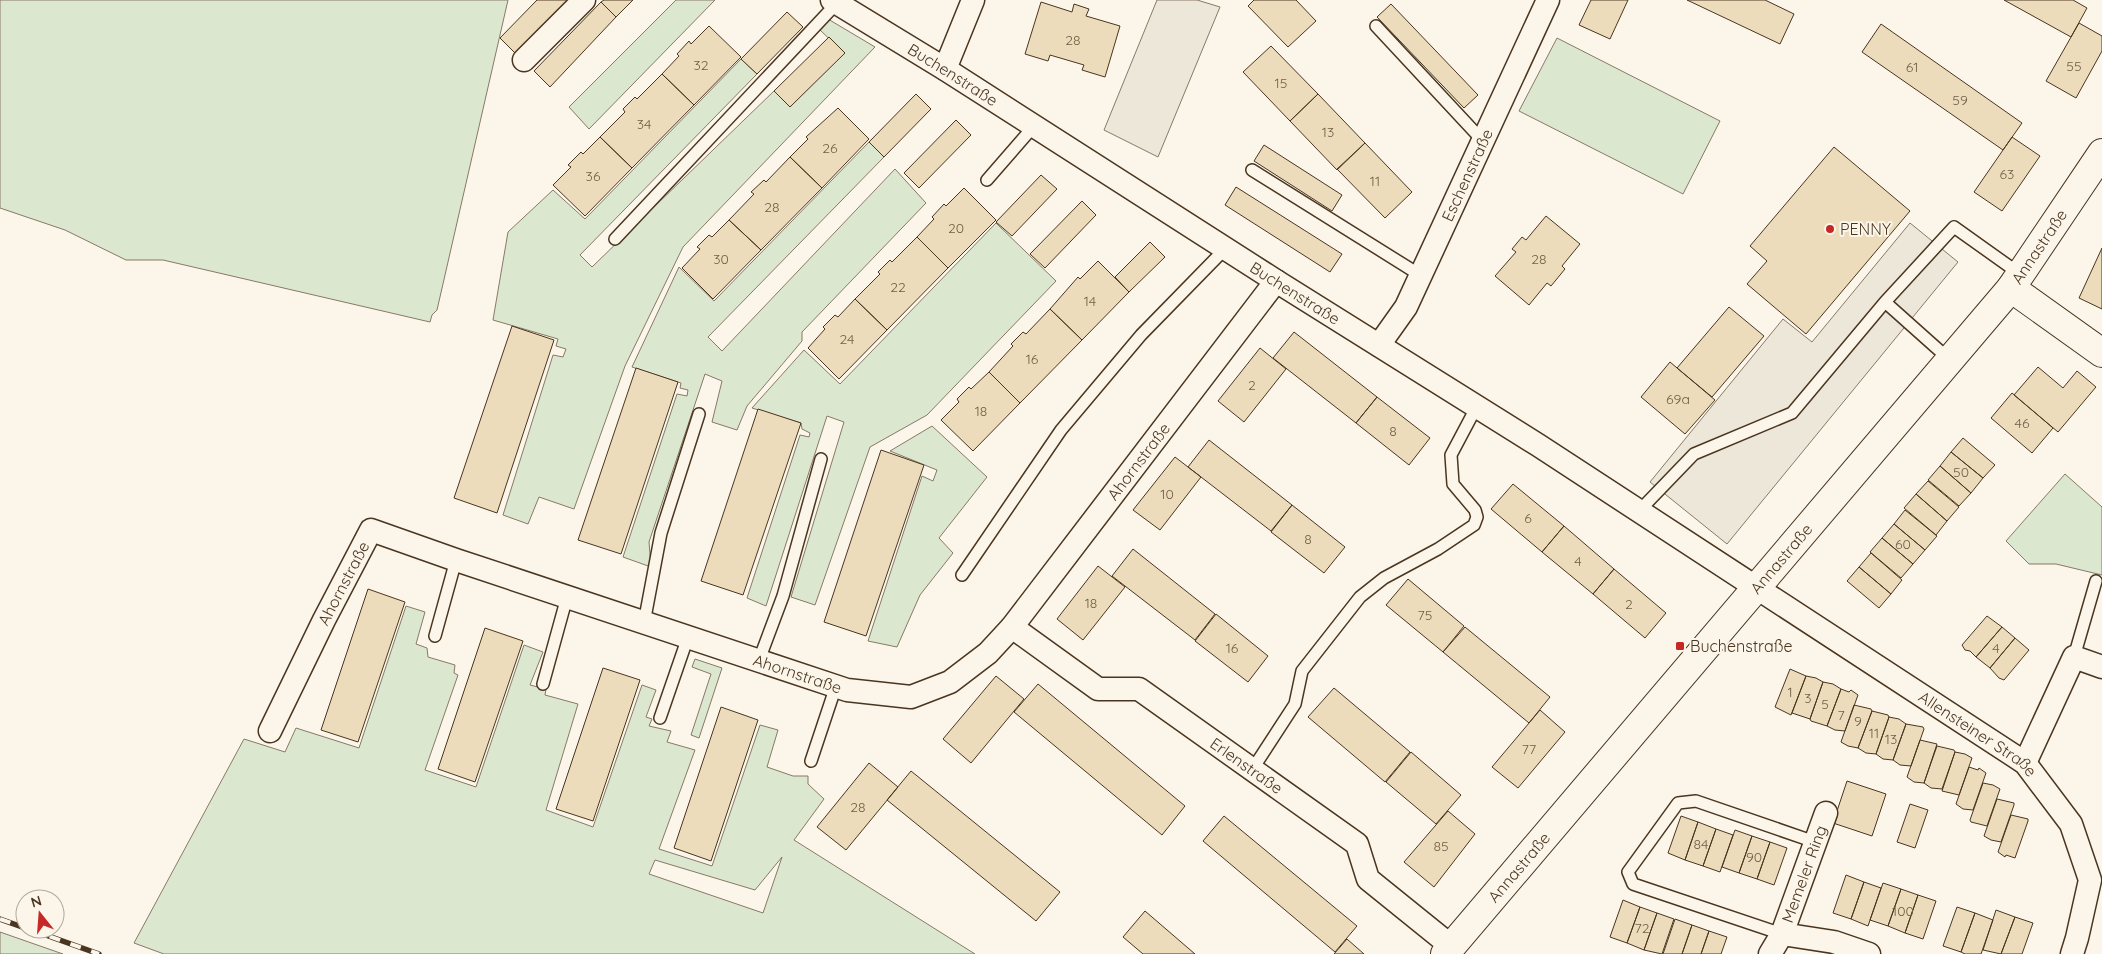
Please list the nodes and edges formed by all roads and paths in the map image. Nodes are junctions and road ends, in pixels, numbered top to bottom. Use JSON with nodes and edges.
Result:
{"nodes":[{"id":1,"x":584,"y":0,"type":"edge"},
{"id":2,"x":973,"y":0,"type":"edge"},
{"id":3,"x":1548,"y":0,"type":"edge"},
{"id":4,"x":834,"y":1,"type":"edge"},
{"id":5,"x":1376,"y":26,"type":"dead end"},
{"id":6,"x":524,"y":60,"type":"dead end"},
{"id":7,"x":946,"y":69,"type":"junction"},
{"id":8,"x":1034,"y":126,"type":"junction"},
{"id":9,"x":1483,"y":141,"type":"junction"},
{"id":10,"x":2102,"y":153,"type":"edge"},
{"id":11,"x":1252,"y":170,"type":"dead end"},
{"id":12,"x":987,"y":180,"type":"dead end"},
{"id":13,"x":615,"y":239,"type":"dead end"},
{"id":14,"x":1225,"y":249,"type":"junction"},
{"id":15,"x":1420,"y":275,"type":"junction"},
{"id":16,"x":1276,"y":281,"type":"junction"},
{"id":17,"x":2015,"y":281,"type":"junction"},
{"id":18,"x":1885,"y":302,"type":"junction"},
{"id":19,"x":1379,"y":344,"type":"junction"},
{"id":20,"x":2102,"y":352,"type":"edge"},
{"id":21,"x":1950,"y":360,"type":"junction"},
{"id":22,"x":1477,"y":406,"type":"junction"},
{"id":23,"x":700,"y":414,"type":"dead end"},
{"id":24,"x":821,"y":459,"type":"dead end"},
{"id":25,"x":1640,"y":510,"type":"junction"},
{"id":26,"x":456,"y":560,"type":"junction"},
{"id":27,"x":962,"y":575,"type":"dead end"},
{"id":28,"x":2096,"y":581,"type":"dead end"},
{"id":29,"x":1757,"y":587,"type":"junction"},
{"id":30,"x":567,"y":597,"type":"junction"},
{"id":31,"x":644,"y":623,"type":"junction"},
{"id":32,"x":1012,"y":626,"type":"junction"},
{"id":33,"x":435,"y":636,"type":"dead end"},
{"id":34,"x":688,"y":637,"type":"junction"},
{"id":35,"x":2074,"y":657,"type":"junction"},
{"id":36,"x":759,"y":660,"type":"junction"},
{"id":37,"x":2102,"y":667,"type":"edge"},
{"id":38,"x":544,"y":684,"type":"dead end"},
{"id":39,"x":836,"y":686,"type":"junction"},
{"id":40,"x":660,"y":718,"type":"dead end"},
{"id":41,"x":270,"y":731,"type":"dead end"},
{"id":42,"x":811,"y":762,"type":"dead end"},
{"id":43,"x":2025,"y":764,"type":"junction"},
{"id":44,"x":1252,"y":770,"type":"junction"},
{"id":45,"x":1826,"y":813,"type":"dead end"},
{"id":46,"x":1816,"y":842,"type":"junction"},
{"id":47,"x":1782,"y":934,"type":"junction"},
{"id":48,"x":1448,"y":950,"type":"edge"},
{"id":49,"x":1770,"y":954,"type":"edge"},
{"id":50,"x":1869,"y":954,"type":"edge"},
{"id":51,"x":2072,"y":954,"type":"edge"}],
"edges":[{"from":1,"to":6,"type":"street"},
{"from":2,"to":7,"type":"street"},
{"from":3,"to":9,"type":"street","name":"Eschenstraße"},
{"from":4,"to":7,"type":"street","name":"Buchenstraße"},
{"from":4,"to":13,"type":"lane"},
{"from":5,"to":9,"type":"lane"},
{"from":7,"to":8,"type":"street","name":"Buchenstraße"},
{"from":8,"to":12,"type":"lane"},
{"from":8,"to":14,"type":"street","name":"Buchenstraße"},
{"from":9,"to":15,"type":"street","name":"Eschenstraße"},
{"from":10,"to":17,"type":"street","name":"Annastraße"},
{"from":11,"to":15,"type":"lane"},
{"from":14,"to":16,"type":"street","name":"Buchenstraße"},
{"from":14,"to":27,"type":"lane"},
{"from":15,"to":19,"type":"street","name":"Eschenstraße"},
{"from":16,"to":19,"type":"street","name":"Buchenstraße"},
{"from":16,"to":32,"type":"street","name":"Ahornstraße"},
{"from":17,"to":18,"type":"lane"},
{"from":17,"to":20,"type":"street"},
{"from":17,"to":21,"type":"street","name":"Annastraße"},
{"from":18,"to":21,"type":"lane"},
{"from":18,"to":25,"type":"lane"},
{"from":19,"to":22,"type":"street","name":"Buchenstraße"},
{"from":21,"to":29,"type":"street","name":"Annastraße"},
{"from":22,"to":25,"type":"street","name":"Buchenstraße"},
{"from":22,"to":44,"type":"lane"},
{"from":23,"to":31,"type":"lane"},
{"from":24,"to":36,"type":"lane"},
{"from":25,"to":29,"type":"street","name":"Buchenstraße"},
{"from":26,"to":30,"type":"street","name":"Ahornstraße"},
{"from":26,"to":33,"type":"lane"},
{"from":26,"to":41,"type":"street","name":"Ahornstraße"},
{"from":28,"to":35,"type":"lane"},
{"from":29,"to":43,"type":"street","name":"Allensteiner Straße"},
{"from":29,"to":48,"type":"street","name":"Annastraße"},
{"from":30,"to":31,"type":"street","name":"Ahornstraße"},
{"from":30,"to":38,"type":"lane"},
{"from":31,"to":34,"type":"street","name":"Ahornstraße"},
{"from":32,"to":39,"type":"street","name":"Ahornstraße"},
{"from":32,"to":44,"type":"street","name":"Erlenstraße"},
{"from":34,"to":36,"type":"street","name":"Ahornstraße"},
{"from":34,"to":40,"type":"lane"},
{"from":35,"to":37,"type":"street"},
{"from":35,"to":43,"type":"street"},
{"from":36,"to":39,"type":"street","name":"Ahornstraße"},
{"from":39,"to":42,"type":"lane"},
{"from":43,"to":51,"type":"street","name":"Allensteiner Straße"},
{"from":44,"to":48,"type":"street","name":"Erlenstraße"},
{"from":45,"to":46,"type":"street","name":"Memeler Ring"},
{"from":46,"to":47,"type":"street","name":"Memeler Ring"},
{"from":46,"to":47,"type":"lane"},
{"from":47,"to":49,"type":"street","name":"Memeler Ring"},
{"from":47,"to":50,"type":"street","name":"Memeler Ring"}]}
